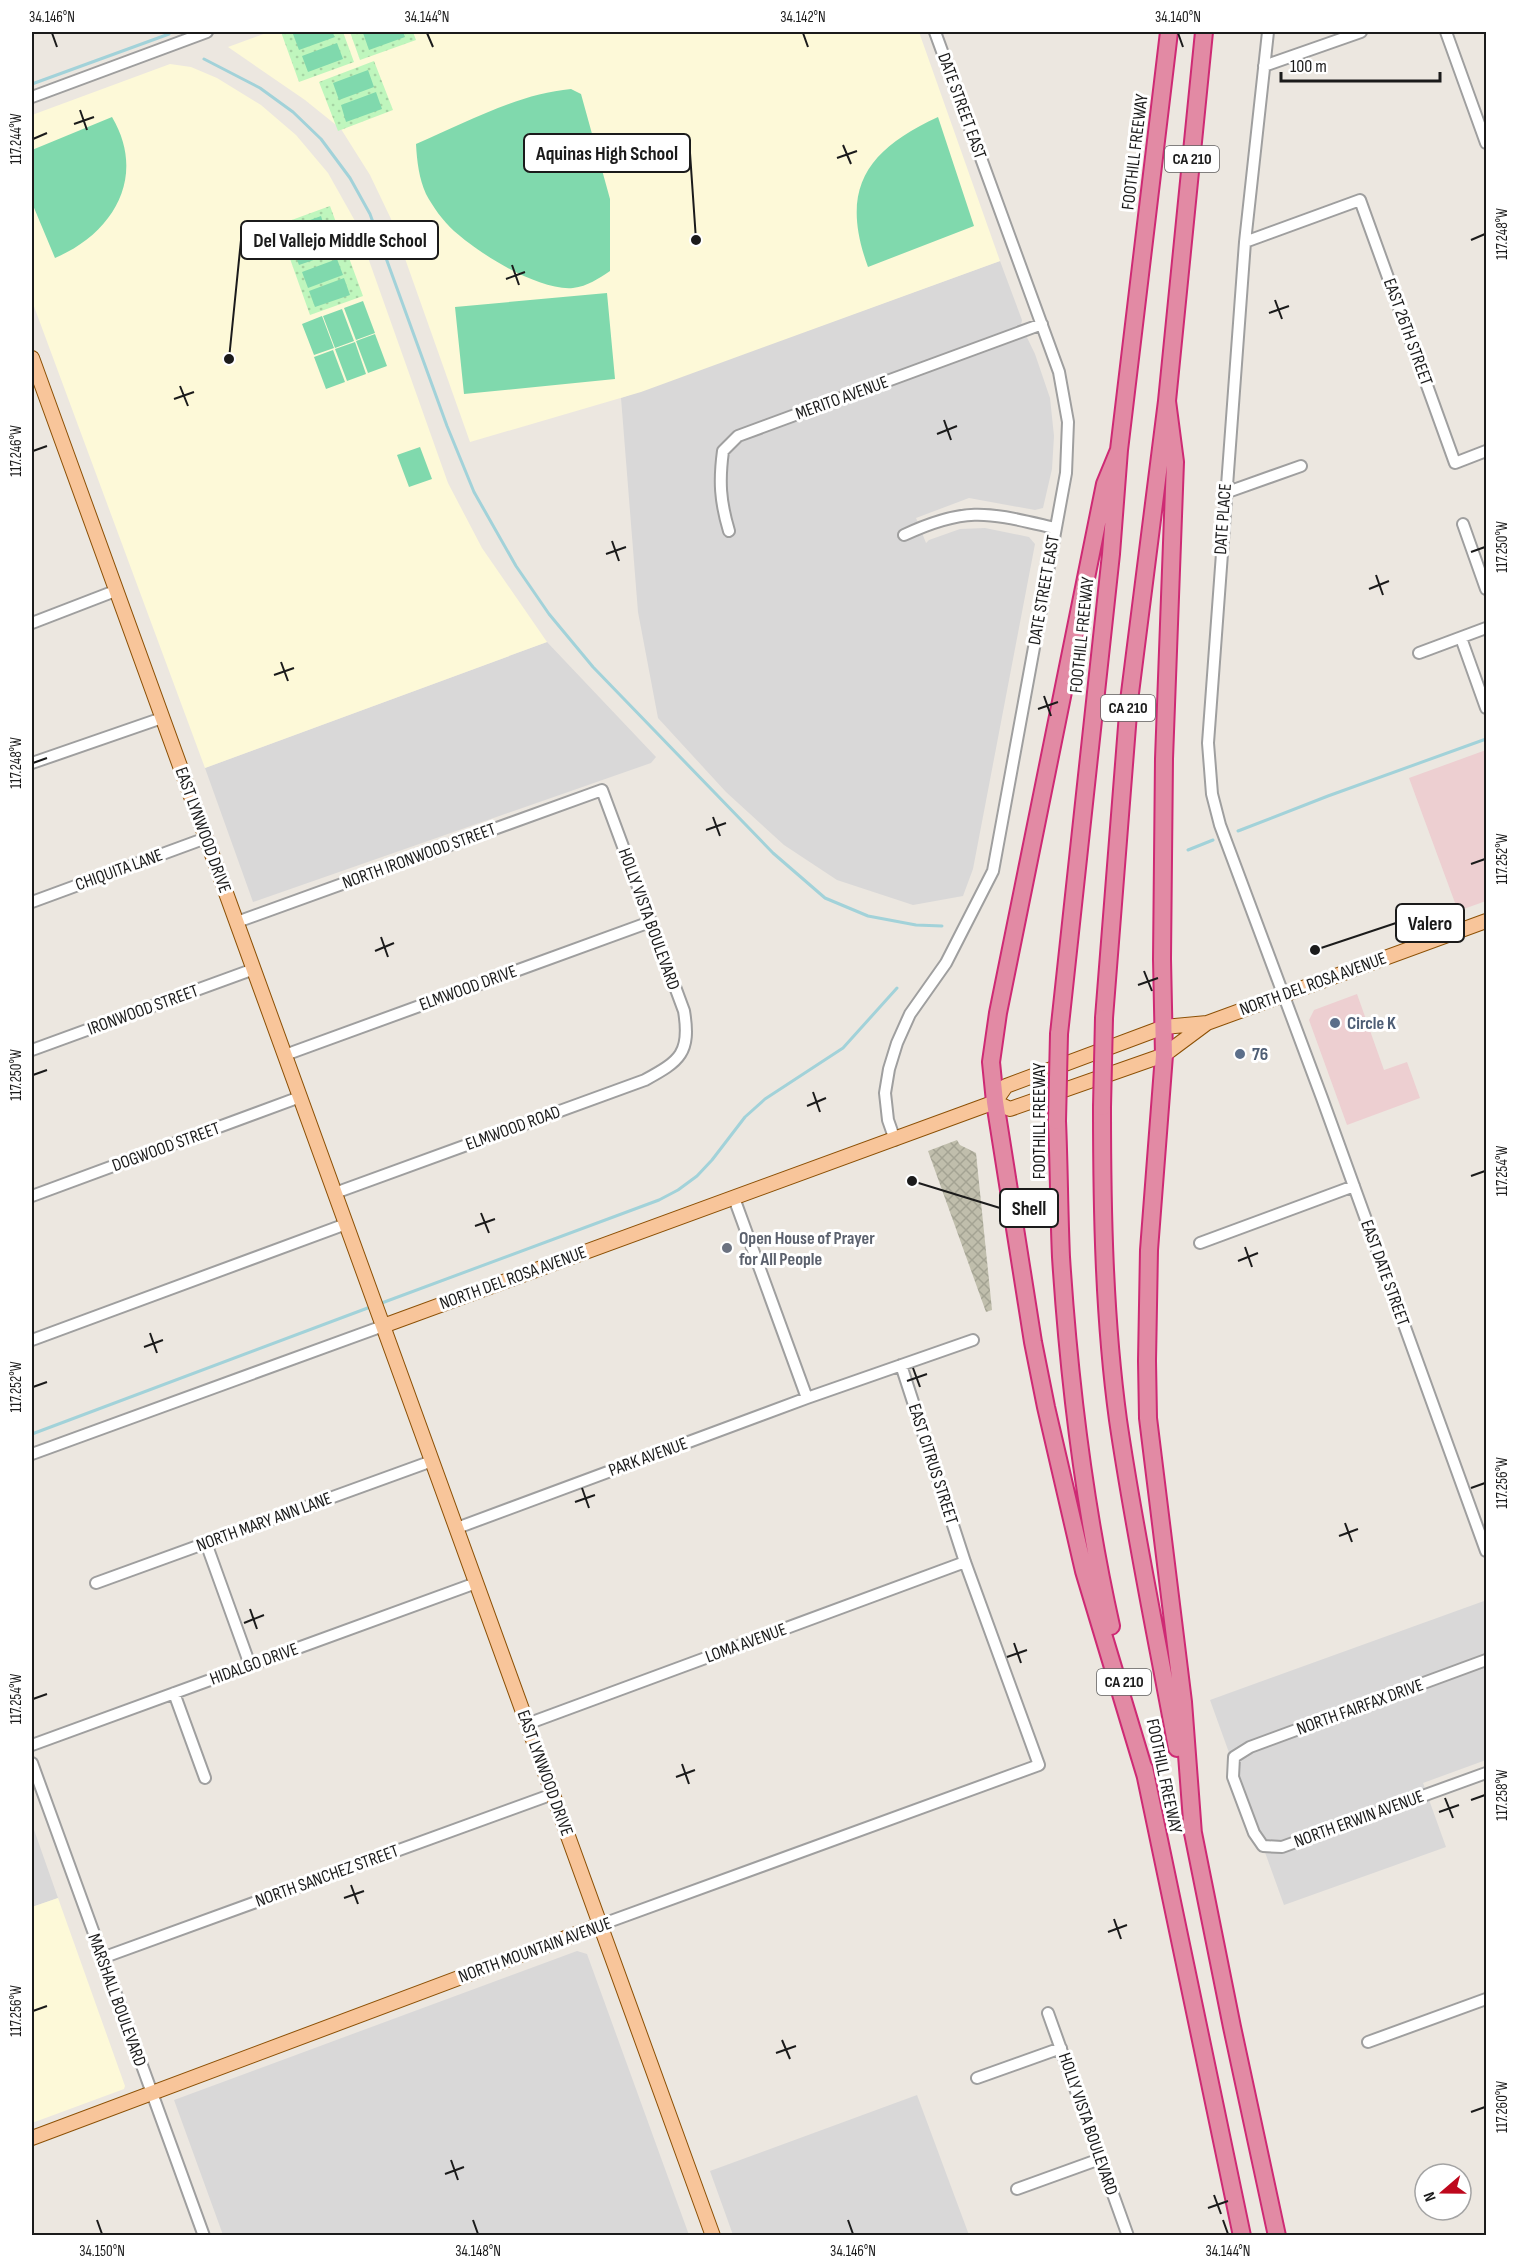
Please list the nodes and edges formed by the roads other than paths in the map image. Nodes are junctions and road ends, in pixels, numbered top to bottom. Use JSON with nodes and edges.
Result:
{"nodes":[{"id":1,"x":207,"y":32,"type":"edge"},
{"id":2,"x":935,"y":32,"type":"edge"},
{"id":3,"x":1169,"y":32,"type":"edge"},
{"id":4,"x":1204,"y":32,"type":"edge"},
{"id":5,"x":1268,"y":32,"type":"edge"},
{"id":6,"x":1361,"y":32,"type":"edge"},
{"id":7,"x":1446,"y":32,"type":"edge"},
{"id":8,"x":1264,"y":66,"type":"junction"},
{"id":9,"x":32,"y":97,"type":"edge"},
{"id":10,"x":1486,"y":143,"type":"edge"},
{"id":11,"x":1245,"y":242,"type":"junction"},
{"id":12,"x":1042,"y":324,"type":"junction"},
{"id":13,"x":32,"y":358,"type":"edge"},
{"id":14,"x":1167,"y":401,"type":"junction"},
{"id":15,"x":1119,"y":450,"type":"junction"},
{"id":16,"x":1486,"y":451,"type":"edge"},
{"id":17,"x":1301,"y":466,"type":"dead end"},
{"id":18,"x":1225,"y":493,"type":"junction"},
{"id":19,"x":1463,"y":524,"type":"dead end"},
{"id":20,"x":1055,"y":528,"type":"junction"},
{"id":21,"x":729,"y":531,"type":"dead end"},
{"id":22,"x":904,"y":536,"type":"dead end"},
{"id":23,"x":1486,"y":589,"type":"edge"},
{"id":24,"x":115,"y":591,"type":"junction"},
{"id":25,"x":32,"y":623,"type":"edge"},
{"id":26,"x":1486,"y":628,"type":"edge"},
{"id":27,"x":1461,"y":638,"type":"junction"},
{"id":28,"x":1419,"y":653,"type":"dead end"},
{"id":29,"x":1486,"y":708,"type":"edge"},
{"id":30,"x":162,"y":718,"type":"junction"},
{"id":31,"x":32,"y":764,"type":"edge"},
{"id":32,"x":602,"y":790,"type":"joint"},
{"id":33,"x":207,"y":838,"type":"junction"},
{"id":34,"x":32,"y":902,"type":"edge"},
{"id":35,"x":1486,"y":921,"type":"edge"},
{"id":36,"x":237,"y":922,"type":"junction"},
{"id":37,"x":650,"y":922,"type":"junction"},
{"id":38,"x":254,"y":969,"type":"junction"},
{"id":39,"x":1284,"y":994,"type":"junction"},
{"id":40,"x":1207,"y":1023,"type":"junction"},
{"id":41,"x":1164,"y":1027,"type":"junction"},
{"id":42,"x":32,"y":1050,"type":"edge"},
{"id":43,"x":683,"y":1050,"type":"joint"},
{"id":44,"x":285,"y":1055,"type":"junction"},
{"id":45,"x":1164,"y":1055,"type":"junction"},
{"id":46,"x":300,"y":1097,"type":"junction"},
{"id":47,"x":995,"y":1102,"type":"junction"},
{"id":48,"x":895,"y":1140,"type":"junction"},
{"id":49,"x":1354,"y":1186,"type":"junction"},
{"id":50,"x":335,"y":1193,"type":"junction"},
{"id":51,"x":32,"y":1196,"type":"edge"},
{"id":52,"x":734,"y":1198,"type":"junction"},
{"id":53,"x":346,"y":1224,"type":"junction"},
{"id":54,"x":1200,"y":1243,"type":"dead end"},
{"id":55,"x":383,"y":1326,"type":"junction"},
{"id":56,"x":32,"y":1340,"type":"edge"},
{"id":57,"x":973,"y":1340,"type":"dead end"},
{"id":58,"x":901,"y":1365,"type":"junction"},
{"id":59,"x":807,"y":1398,"type":"junction"},
{"id":60,"x":32,"y":1454,"type":"edge"},
{"id":61,"x":432,"y":1461,"type":"junction"},
{"id":62,"x":457,"y":1528,"type":"junction"},
{"id":63,"x":206,"y":1543,"type":"junction"},
{"id":64,"x":1486,"y":1551,"type":"edge"},
{"id":65,"x":965,"y":1562,"type":"junction"},
{"id":66,"x":96,"y":1583,"type":"dead end"},
{"id":67,"x":476,"y":1583,"type":"junction"},
{"id":68,"x":1486,"y":1660,"type":"edge"},
{"id":69,"x":250,"y":1665,"type":"junction"},
{"id":70,"x":174,"y":1693,"type":"junction"},
{"id":71,"x":527,"y":1724,"type":"junction"},
{"id":72,"x":32,"y":1745,"type":"edge"},
{"id":73,"x":32,"y":1763,"type":"edge"},
{"id":74,"x":1039,"y":1765,"type":"joint"},
{"id":75,"x":1486,"y":1773,"type":"edge"},
{"id":76,"x":1146,"y":1777,"type":"junction"},
{"id":77,"x":205,"y":1778,"type":"dead end"},
{"id":78,"x":553,"y":1794,"type":"junction"},
{"id":79,"x":1193,"y":1834,"type":"junction"},
{"id":80,"x":1263,"y":1846,"type":"joint"},
{"id":81,"x":600,"y":1926,"type":"junction"},
{"id":82,"x":102,"y":1958,"type":"junction"},
{"id":83,"x":1486,"y":1999,"type":"edge"},
{"id":84,"x":1048,"y":2013,"type":"dead end"},
{"id":85,"x":1368,"y":2042,"type":"dead end"},
{"id":86,"x":1061,"y":2048,"type":"junction"},
{"id":87,"x":977,"y":2078,"type":"dead end"},
{"id":88,"x":151,"y":2093,"type":"junction"},
{"id":89,"x":32,"y":2138,"type":"edge"},
{"id":90,"x":1100,"y":2159,"type":"junction"},
{"id":91,"x":1017,"y":2189,"type":"dead end"},
{"id":92,"x":204,"y":2235,"type":"edge"},
{"id":93,"x":713,"y":2235,"type":"edge"},
{"id":94,"x":1128,"y":2235,"type":"edge"},
{"id":95,"x":1242,"y":2235,"type":"edge"},
{"id":96,"x":1277,"y":2235,"type":"edge"}],
"edges":[{"from":1,"to":9,"type":"street"},
{"from":2,"to":12,"type":"street","name":"DATE STREET EAST"},
{"from":3,"to":15,"type":"highway","name":"FOOTHILL FREEWAY","number":"CA 210"},
{"from":4,"to":14,"type":"highway","name":"FOOTHILL FREEWAY","number":"CA 210"},
{"from":5,"to":8,"type":"street","name":"DATE PLACE"},
{"from":6,"to":8,"type":"street"},
{"from":7,"to":10,"type":"street"},
{"from":8,"to":11,"type":"street","name":"DATE PLACE"},
{"from":11,"to":16,"type":"street","name":"EAST 26TH STREET"},
{"from":11,"to":18,"type":"street","name":"DATE PLACE"},
{"from":12,"to":20,"type":"street","name":"DATE STREET EAST"},
{"from":12,"to":21,"type":"street","name":"MERITO AVENUE"},
{"from":13,"to":24,"type":"main road","name":"EAST LYNWOOD DRIVE"},
{"from":14,"to":41,"type":"highway"},
{"from":14,"to":79,"type":"highway","name":"FOOTHILL FREEWAY","number":"CA 210","bridge":true},
{"from":15,"to":47,"type":"highway"},
{"from":15,"to":76,"type":"highway","name":"FOOTHILL FREEWAY","number":"CA 210","bridge":true},
{"from":17,"to":18,"type":"street"},
{"from":18,"to":39,"type":"street","name":"DATE PLACE"},
{"from":19,"to":23,"type":"street"},
{"from":20,"to":22,"type":"street"},
{"from":20,"to":48,"type":"street","name":"DATE STREET EAST"},
{"from":24,"to":25,"type":"street"},
{"from":24,"to":30,"type":"main road","name":"EAST LYNWOOD DRIVE"},
{"from":26,"to":27,"type":"street"},
{"from":27,"to":28,"type":"street"},
{"from":27,"to":29,"type":"street"},
{"from":30,"to":31,"type":"street"},
{"from":30,"to":33,"type":"main road","name":"EAST LYNWOOD DRIVE"},
{"from":32,"to":36,"type":"street","name":"NORTH IRONWOOD STREET"},
{"from":32,"to":37,"type":"street","name":"HOLLY VISTA BOULEVARD"},
{"from":33,"to":34,"type":"street","name":"CHIQUITA LANE"},
{"from":33,"to":36,"type":"main road","name":"EAST LYNWOOD DRIVE"},
{"from":35,"to":39,"type":"main road","name":"NORTH DEL ROSA AVENUE"},
{"from":36,"to":38,"type":"main road","name":"EAST LYNWOOD DRIVE"},
{"from":37,"to":43,"type":"street","name":"HOLLY VISTA BOULEVARD"},
{"from":37,"to":44,"type":"street","name":"ELMWOOD DRIVE"},
{"from":38,"to":42,"type":"street","name":"IRONWOOD STREET"},
{"from":38,"to":44,"type":"main road","name":"EAST LYNWOOD DRIVE"},
{"from":39,"to":40,"type":"main road","name":"NORTH DEL ROSA AVENUE"},
{"from":39,"to":49,"type":"street","name":"EAST DATE STREET"},
{"from":40,"to":41,"type":"main road","name":"NORTH DEL ROSA AVENUE"},
{"from":40,"to":45,"type":"main road","name":"NORTH DEL ROSA AVENUE"},
{"from":41,"to":45,"type":"highway"},
{"from":41,"to":47,"type":"main road","name":"NORTH DEL ROSA AVENUE"},
{"from":43,"to":50,"type":"street","name":"ELMWOOD ROAD"},
{"from":44,"to":46,"type":"main road","name":"EAST LYNWOOD DRIVE"},
{"from":45,"to":47,"type":"main road","name":"NORTH DEL ROSA AVENUE"},
{"from":45,"to":79,"type":"highway"},
{"from":46,"to":50,"type":"main road","name":"EAST LYNWOOD DRIVE"},
{"from":46,"to":51,"type":"street","name":"DOGWOOD STREET"},
{"from":47,"to":48,"type":"main road","name":"NORTH DEL ROSA AVENUE"},
{"from":47,"to":76,"type":"highway"},
{"from":48,"to":52,"type":"main road","name":"NORTH DEL ROSA AVENUE"},
{"from":49,"to":54,"type":"street"},
{"from":49,"to":64,"type":"street","name":"EAST DATE STREET"},
{"from":50,"to":53,"type":"main road","name":"EAST LYNWOOD DRIVE"},
{"from":52,"to":55,"type":"main road","name":"NORTH DEL ROSA AVENUE"},
{"from":52,"to":59,"type":"street"},
{"from":53,"to":55,"type":"main road","name":"EAST LYNWOOD DRIVE"},
{"from":53,"to":56,"type":"street"},
{"from":55,"to":60,"type":"street","name":"NORTH DEL ROSA AVENUE"},
{"from":55,"to":61,"type":"main road","name":"EAST LYNWOOD DRIVE"},
{"from":57,"to":58,"type":"street","name":"PARK AVENUE"},
{"from":58,"to":59,"type":"street","name":"PARK AVENUE"},
{"from":58,"to":65,"type":"street","name":"EAST CITRUS STREET"},
{"from":59,"to":62,"type":"street","name":"PARK AVENUE"},
{"from":61,"to":62,"type":"main road","name":"EAST LYNWOOD DRIVE"},
{"from":61,"to":63,"type":"street","name":"NORTH MARY ANN LANE"},
{"from":62,"to":67,"type":"main road","name":"EAST LYNWOOD DRIVE"},
{"from":63,"to":66,"type":"street","name":"NORTH MARY ANN LANE"},
{"from":63,"to":69,"type":"street"},
{"from":65,"to":71,"type":"street","name":"LOMA AVENUE"},
{"from":65,"to":74,"type":"street","name":"EAST CITRUS STREET"},
{"from":67,"to":69,"type":"street","name":"HIDALGO DRIVE"},
{"from":67,"to":71,"type":"main road","name":"EAST LYNWOOD DRIVE"},
{"from":68,"to":80,"type":"street","name":"NORTH FAIRFAX DRIVE"},
{"from":69,"to":70,"type":"street","name":"HIDALGO DRIVE"},
{"from":70,"to":72,"type":"street","name":"HIDALGO DRIVE"},
{"from":70,"to":77,"type":"street"},
{"from":71,"to":78,"type":"main road","name":"EAST LYNWOOD DRIVE"},
{"from":73,"to":82,"type":"street","name":"MARSHALL BOULEVARD"},
{"from":74,"to":81,"type":"street","name":"NORTH MOUNTAIN AVENUE"},
{"from":75,"to":80,"type":"street","name":"NORTH ERWIN AVENUE"},
{"from":76,"to":95,"type":"highway","name":"FOOTHILL FREEWAY","number":"CA 210"},
{"from":78,"to":81,"type":"main road","name":"EAST LYNWOOD DRIVE"},
{"from":78,"to":82,"type":"street","name":"NORTH SANCHEZ STREET"},
{"from":79,"to":96,"type":"highway","name":"FOOTHILL FREEWAY","number":"CA 210"},
{"from":81,"to":88,"type":"main road","name":"NORTH MOUNTAIN AVENUE"},
{"from":81,"to":93,"type":"main road","name":"EAST LYNWOOD DRIVE"},
{"from":82,"to":88,"type":"street","name":"MARSHALL BOULEVARD"},
{"from":83,"to":85,"type":"street"},
{"from":84,"to":86,"type":"street","name":"HOLLY VISTA BOULEVARD"},
{"from":86,"to":87,"type":"street"},
{"from":86,"to":90,"type":"street","name":"HOLLY VISTA BOULEVARD"},
{"from":88,"to":89,"type":"main road","name":"NORTH MOUNTAIN AVENUE"},
{"from":88,"to":92,"type":"street","name":"MARSHALL BOULEVARD"},
{"from":90,"to":91,"type":"street"},
{"from":90,"to":94,"type":"street","name":"HOLLY VISTA BOULEVARD"}]}
